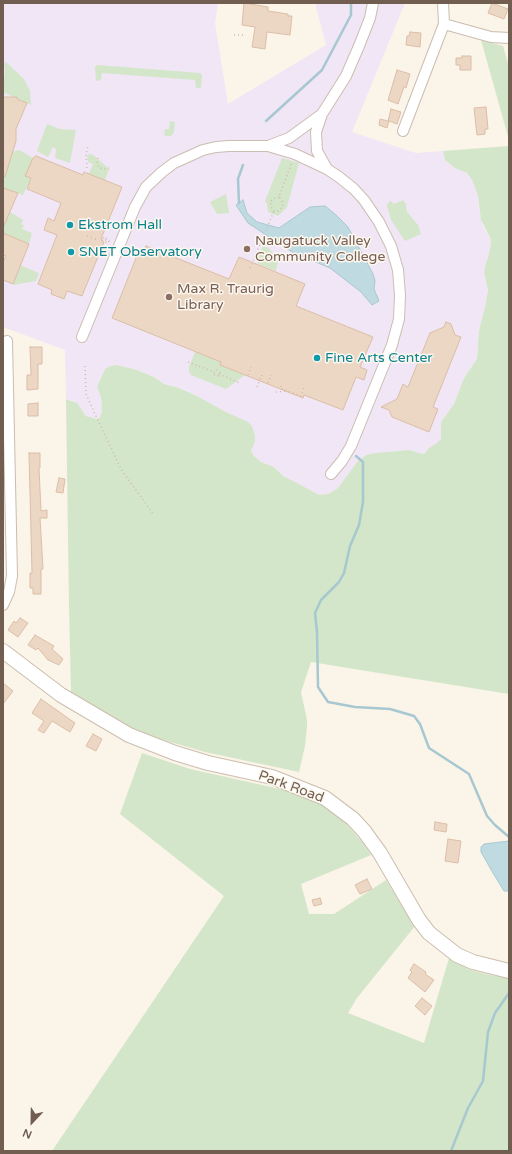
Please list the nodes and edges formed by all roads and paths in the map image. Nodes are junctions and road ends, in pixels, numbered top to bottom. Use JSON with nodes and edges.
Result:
{"nodes":[{"id":1,"x":373,"y":3,"type":"edge"},
{"id":2,"x":443,"y":3,"type":"edge"},
{"id":3,"x":444,"y":24,"type":"junction"},
{"id":4,"x":234,"y":35,"type":"dead end"},
{"id":5,"x":246,"y":35,"type":"dead end"},
{"id":6,"x":509,"y":38,"type":"edge"},
{"id":7,"x":322,"y":114,"type":"junction"},
{"id":8,"x":403,"y":131,"type":"dead end"},
{"id":9,"x":88,"y":146,"type":"dead end"},
{"id":10,"x":268,"y":146,"type":"junction"},
{"id":11,"x":295,"y":154,"type":"junction"},
{"id":12,"x":98,"y":158,"type":"dead end"},
{"id":13,"x":87,"y":168,"type":"dead end"},
{"id":14,"x":109,"y":168,"type":"dead end"},
{"id":15,"x":327,"y":169,"type":"junction"},
{"id":16,"x":279,"y":197,"type":"junction"},
{"id":17,"x":274,"y":211,"type":"junction"},
{"id":18,"x":87,"y":236,"type":"dead end"},
{"id":19,"x":92,"y":238,"type":"dead end"},
{"id":20,"x":102,"y":240,"type":"dead end"},
{"id":21,"x":110,"y":240,"type":"dead end"},
{"id":22,"x":250,"y":268,"type":"dead end"},
{"id":23,"x":82,"y":337,"type":"dead end"},
{"id":24,"x":7,"y":341,"type":"dead end"},
{"id":25,"x":188,"y":362,"type":"dead end"},
{"id":26,"x":85,"y":366,"type":"dead end"},
{"id":27,"x":251,"y":367,"type":"dead end"},
{"id":28,"x":214,"y":372,"type":"junction"},
{"id":29,"x":263,"y":372,"type":"dead end"},
{"id":30,"x":219,"y":374,"type":"junction"},
{"id":31,"x":248,"y":375,"type":"dead end"},
{"id":32,"x":271,"y":375,"type":"dead end"},
{"id":33,"x":240,"y":383,"type":"dead end"},
{"id":34,"x":268,"y":383,"type":"dead end"},
{"id":35,"x":281,"y":386,"type":"dead end"},
{"id":36,"x":257,"y":387,"type":"dead end"},
{"id":37,"x":304,"y":387,"type":"dead end"},
{"id":38,"x":5,"y":389,"type":"edge"},
{"id":39,"x":289,"y":391,"type":"junction"},
{"id":40,"x":276,"y":392,"type":"dead end"},
{"id":41,"x":331,"y":474,"type":"dead end"},
{"id":42,"x":154,"y":514,"type":"dead end"},
{"id":43,"x":3,"y":605,"type":"edge"},
{"id":44,"x":3,"y":651,"type":"edge"},
{"id":45,"x":509,"y":971,"type":"edge"}],
"edges":[{"from":1,"to":7,"type":"street"},
{"from":2,"to":3,"type":"street"},
{"from":3,"to":6,"type":"street"},
{"from":3,"to":8,"type":"street"},
{"from":4,"to":5,"type":"path"},
{"from":7,"to":10,"type":"street"},
{"from":7,"to":15,"type":"street"},
{"from":9,"to":13,"type":"path"},
{"from":10,"to":11,"type":"street"},
{"from":10,"to":23,"type":"street"},
{"from":11,"to":15,"type":"street"},
{"from":11,"to":16,"type":"path"},
{"from":12,"to":14,"type":"path"},
{"from":15,"to":41,"type":"street"},
{"from":16,"to":17,"type":"path"},
{"from":16,"to":17,"type":"path"},
{"from":17,"to":22,"type":"path"},
{"from":18,"to":19,"type":"path"},
{"from":20,"to":21,"type":"path"},
{"from":24,"to":38,"type":"street"},
{"from":25,"to":28,"type":"path"},
{"from":26,"to":42,"type":"path"},
{"from":27,"to":31,"type":"path"},
{"from":28,"to":30,"type":"path"},
{"from":28,"to":30,"type":"path"},
{"from":29,"to":36,"type":"path"},
{"from":30,"to":33,"type":"path"},
{"from":32,"to":34,"type":"path"},
{"from":35,"to":39,"type":"path"},
{"from":37,"to":39,"type":"path"},
{"from":38,"to":43,"type":"street"},
{"from":39,"to":40,"type":"path"},
{"from":44,"to":45,"type":"main road","name":"Park Road"}]}
